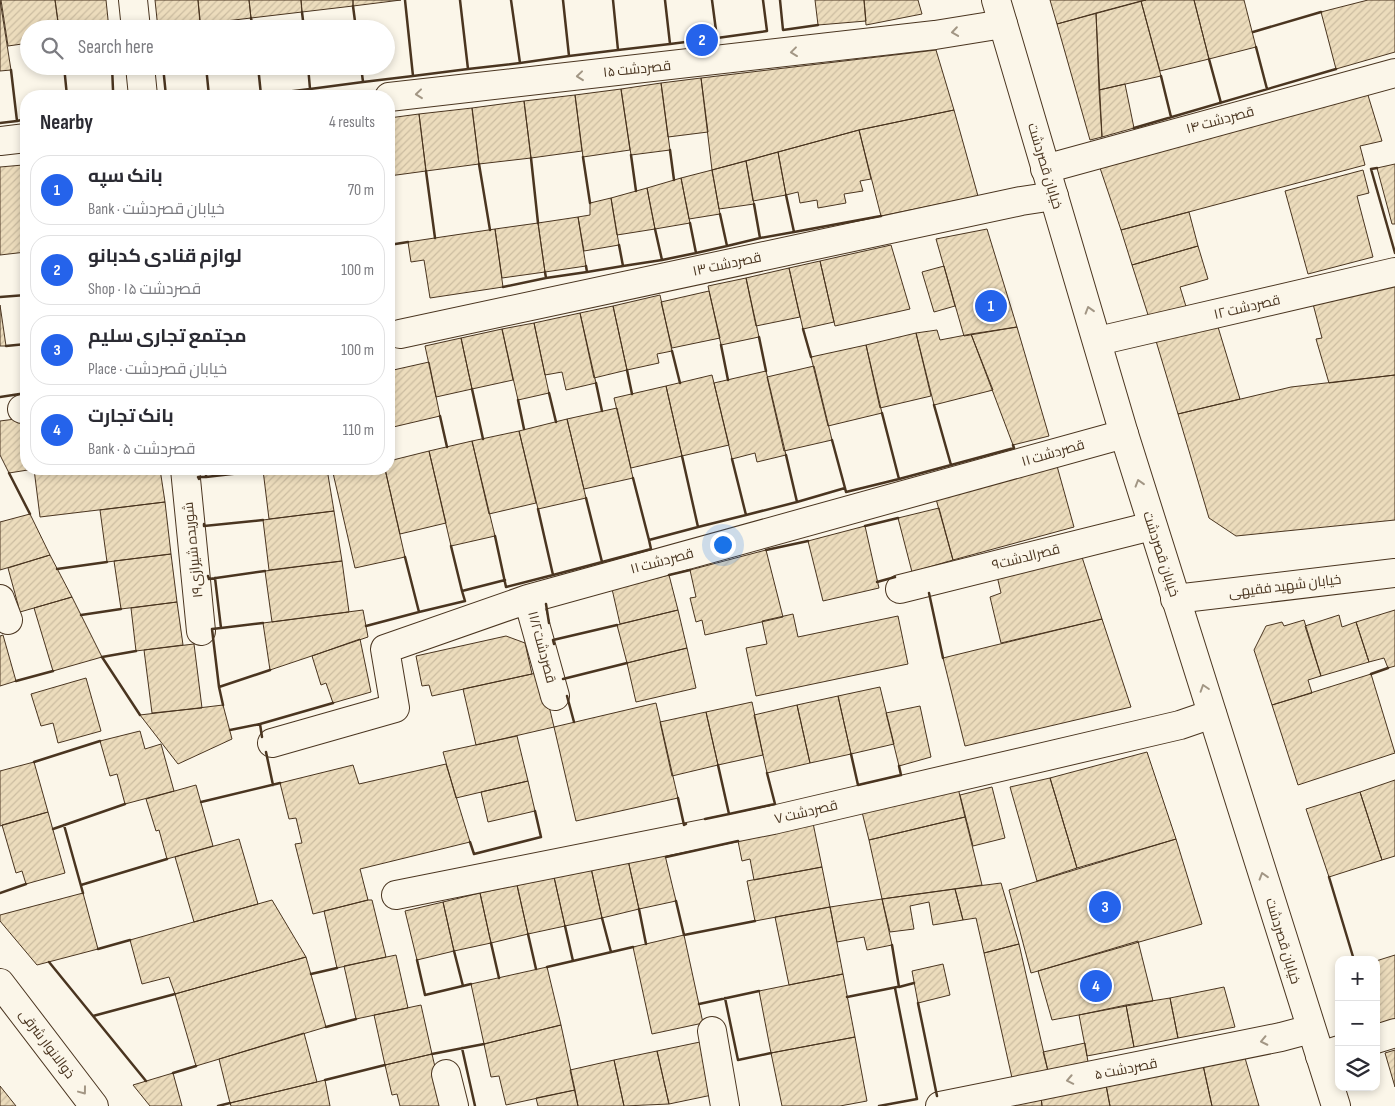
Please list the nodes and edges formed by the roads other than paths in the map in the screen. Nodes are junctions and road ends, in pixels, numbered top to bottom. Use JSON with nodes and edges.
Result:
{"nodes":[{"id":1,"x":133,"y":0,"type":"edge"},
{"id":2,"x":1000,"y":12,"type":"edge"},
{"id":3,"x":135,"y":20,"type":"edge"},
{"id":4,"x":1395,"y":73,"type":"edge"},
{"id":5,"x":141,"y":75,"type":"edge"},
{"id":6,"x":142,"y":90,"type":"edge"},
{"id":7,"x":395,"y":96,"type":"edge"},
{"id":8,"x":20,"y":138,"type":"edge"},
{"id":9,"x":0,"y":140,"type":"edge"},
{"id":10,"x":1045,"y":169,"type":"junction"},
{"id":11,"x":1054,"y":196,"type":"junction"},
{"id":12,"x":1395,"y":272,"type":"edge"},
{"id":13,"x":400,"y":334,"type":"dead end"},
{"id":14,"x":1098,"y":341,"type":"junction"},
{"id":15,"x":1124,"y":434,"type":"junction"},
{"id":16,"x":186,"y":475,"type":"edge"},
{"id":17,"x":1152,"y":526,"type":"junction"},
{"id":18,"x":1395,"y":573,"type":"edge"},
{"id":19,"x":900,"y":589,"type":"dead end"},
{"id":20,"x":528,"y":599,"type":"junction"},
{"id":21,"x":1176,"y":599,"type":"junction"},
{"id":22,"x":201,"y":631,"type":"dead end"},
{"id":23,"x":555,"y":696,"type":"dead end"},
{"id":24,"x":1212,"y":714,"type":"junction"},
{"id":25,"x":272,"y":742,"type":"dead end"},
{"id":26,"x":396,"y":895,"type":"dead end"},
{"id":27,"x":0,"y":983,"type":"edge"},
{"id":28,"x":1311,"y":1029,"type":"junction"},
{"id":29,"x":712,"y":1031,"type":"dead end"},
{"id":30,"x":1395,"y":1033,"type":"edge"},
{"id":31,"x":1380,"y":1038,"type":"edge"},
{"id":32,"x":1329,"y":1053,"type":"edge"},
{"id":33,"x":446,"y":1074,"type":"dead end"},
{"id":34,"x":94,"y":1106,"type":"edge"},
{"id":35,"x":454,"y":1106,"type":"edge"},
{"id":36,"x":725,"y":1106,"type":"edge"},
{"id":37,"x":940,"y":1106,"type":"edge"},
{"id":38,"x":1336,"y":1106,"type":"edge"}],
"edges":[{"from":1,"to":3,"type":"street"},
{"from":2,"to":7,"type":"street","name":"قصردشت ۱۵","one_way":true},
{"from":2,"to":10,"type":"street","name":"خیابان قصردشت"},
{"from":4,"to":10,"type":"street","name":"قصردشت ۱۴"},
{"from":5,"to":6,"type":"street"},
{"from":8,"to":9,"type":"street"},
{"from":10,"to":11,"type":"street","name":"خیابان قصردشت"},
{"from":11,"to":13,"type":"street","name":"قصردشت ۱۳"},
{"from":14,"to":11,"type":"street","name":"خیابان قصردشت","one_way":true},
{"from":12,"to":14,"type":"street","name":"قصردشت ۱۲"},
{"from":14,"to":15,"type":"street","name":"خیابان قصردشت"},
{"from":17,"to":15,"type":"street","name":"خیابان قصردشت","one_way":true},
{"from":15,"to":20,"type":"street","name":"قصردشت ۱۱"},
{"from":16,"to":22,"type":"street","name":"شوریده شیرازی۱۹"},
{"from":17,"to":19,"type":"street","name":"قصرالدشت۹"},
{"from":17,"to":21,"type":"street","name":"خیابان قصردشت"},
{"from":18,"to":21,"type":"street","name":"خیابان شهید فقیهی"},
{"from":20,"to":23,"type":"street","name":"قصردشت۱۱/۲"},
{"from":20,"to":25,"type":"street","name":"قصردشت ۱۱"},
{"from":24,"to":21,"type":"street","name":"خیابان قصردشت","one_way":true},
{"from":24,"to":26,"type":"street","name":"قصردشت ۷"},
{"from":28,"to":24,"type":"street","name":"خیابان قصردشت","one_way":true},
{"from":27,"to":34,"type":"street","name":"ذوالانوار شرقی","one_way":true},
{"from":28,"to":32,"type":"street","name":"خیابان قصردشت"},
{"from":28,"to":37,"type":"street","name":"قصردشت ۵","one_way":true},
{"from":29,"to":36,"type":"street"},
{"from":30,"to":31,"type":"street"},
{"from":32,"to":38,"type":"street","name":"خیابان قصردشت"},
{"from":33,"to":35,"type":"street"}]}
